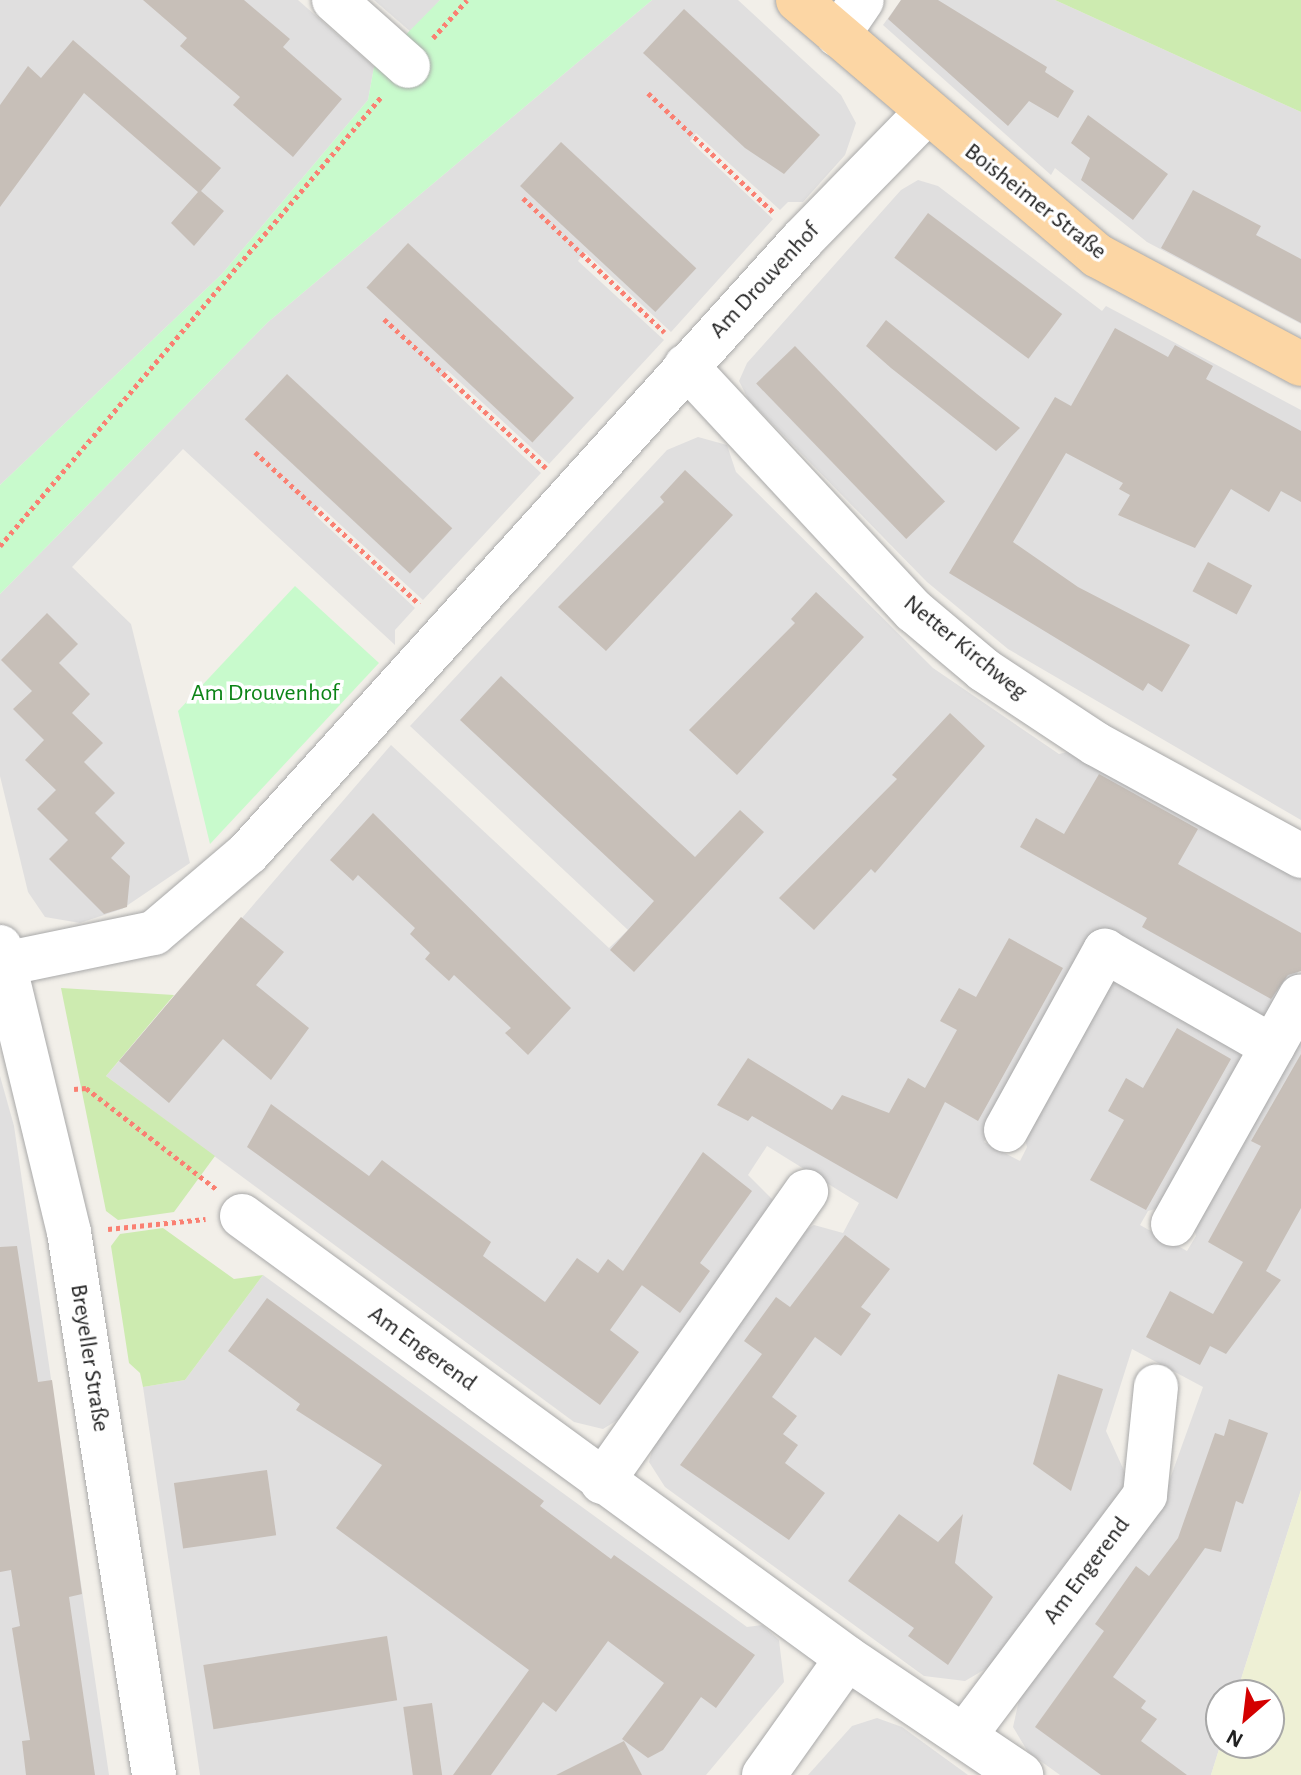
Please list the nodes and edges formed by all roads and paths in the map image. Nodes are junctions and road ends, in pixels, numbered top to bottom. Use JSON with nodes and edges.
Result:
{"nodes":[{"id":1,"x":334,"y":0,"type":"edge"},
{"id":2,"x":467,"y":0,"type":"edge"},
{"id":3,"x":798,"y":0,"type":"edge"},
{"id":4,"x":850,"y":18,"type":"edge"},
{"id":5,"x":408,"y":66,"type":"junction"},
{"id":6,"x":648,"y":93,"type":"dead end"},
{"id":7,"x":925,"y":114,"type":"junction"},
{"id":8,"x":523,"y":198,"type":"dead end"},
{"id":9,"x":802,"y":240,"type":"junction"},
{"id":10,"x":384,"y":319,"type":"dead end"},
{"id":11,"x":1301,"y":364,"type":"edge"},
{"id":12,"x":686,"y":366,"type":"junction"},
{"id":13,"x":255,"y":452,"type":"dead end"},
{"id":14,"x":573,"y":493,"type":"junction"},
{"id":15,"x":0,"y":546,"type":"edge"},
{"id":16,"x":449,"y":632,"type":"junction"},
{"id":17,"x":1301,"y":856,"type":"edge"},
{"id":18,"x":2,"y":955,"type":"edge"},
{"id":19,"x":1301,"y":996,"type":"edge"},
{"id":20,"x":1273,"y":1047,"type":"junction"},
{"id":21,"x":35,"y":1093,"type":"junction"},
{"id":22,"x":1006,"y":1130,"type":"dead end"},
{"id":23,"x":806,"y":1192,"type":"dead end"},
{"id":24,"x":242,"y":1216,"type":"junction"},
{"id":25,"x":1173,"y":1224,"type":"dead end"},
{"id":26,"x":69,"y":1232,"type":"junction"},
{"id":27,"x":1156,"y":1387,"type":"dead end"},
{"id":28,"x":602,"y":1482,"type":"junction"},
{"id":29,"x":847,"y":1658,"type":"junction"},
{"id":30,"x":965,"y":1735,"type":"junction"},
{"id":31,"x":154,"y":1775,"type":"edge"},
{"id":32,"x":764,"y":1775,"type":"edge"},
{"id":33,"x":1021,"y":1775,"type":"edge"}],
"edges":[{"from":1,"to":5,"type":"street"},
{"from":2,"to":5,"type":"path"},
{"from":3,"to":4,"type":"main road","name":"Boisheimer Straße"},
{"from":4,"to":7,"type":"main road","name":"Boisheimer Straße"},
{"from":5,"to":15,"type":"path"},
{"from":6,"to":9,"type":"path"},
{"from":7,"to":9,"type":"street","name":"Am Drouvenhof"},
{"from":7,"to":11,"type":"main road","name":"Boisheimer Straße"},
{"from":8,"to":12,"type":"path"},
{"from":9,"to":12,"type":"street","name":"Am Drouvenhof"},
{"from":10,"to":14,"type":"path"},
{"from":12,"to":14,"type":"street","name":"Am Drouvenhof"},
{"from":12,"to":17,"type":"street","name":"Netter Kirchweg"},
{"from":13,"to":16,"type":"path"},
{"from":14,"to":16,"type":"street","name":"Am Drouvenhof"},
{"from":16,"to":18,"type":"street","name":"Am Drouvenhof"},
{"from":18,"to":21,"type":"street","name":"Breyeller Straße"},
{"from":19,"to":20,"type":"street"},
{"from":20,"to":22,"type":"street"},
{"from":20,"to":25,"type":"street"},
{"from":21,"to":24,"type":"path"},
{"from":21,"to":26,"type":"street","name":"Breyeller Straße"},
{"from":23,"to":28,"type":"street"},
{"from":24,"to":26,"type":"path"},
{"from":24,"to":28,"type":"street","name":"Am Engerend"},
{"from":26,"to":31,"type":"street","name":"Breyeller Straße"},
{"from":27,"to":30,"type":"street","name":"Am Engerend"},
{"from":28,"to":29,"type":"street","name":"Am Engerend"},
{"from":29,"to":30,"type":"street","name":"Am Engerend"},
{"from":29,"to":32,"type":"street"},
{"from":30,"to":33,"type":"street","name":"Am Engerend"}]}
